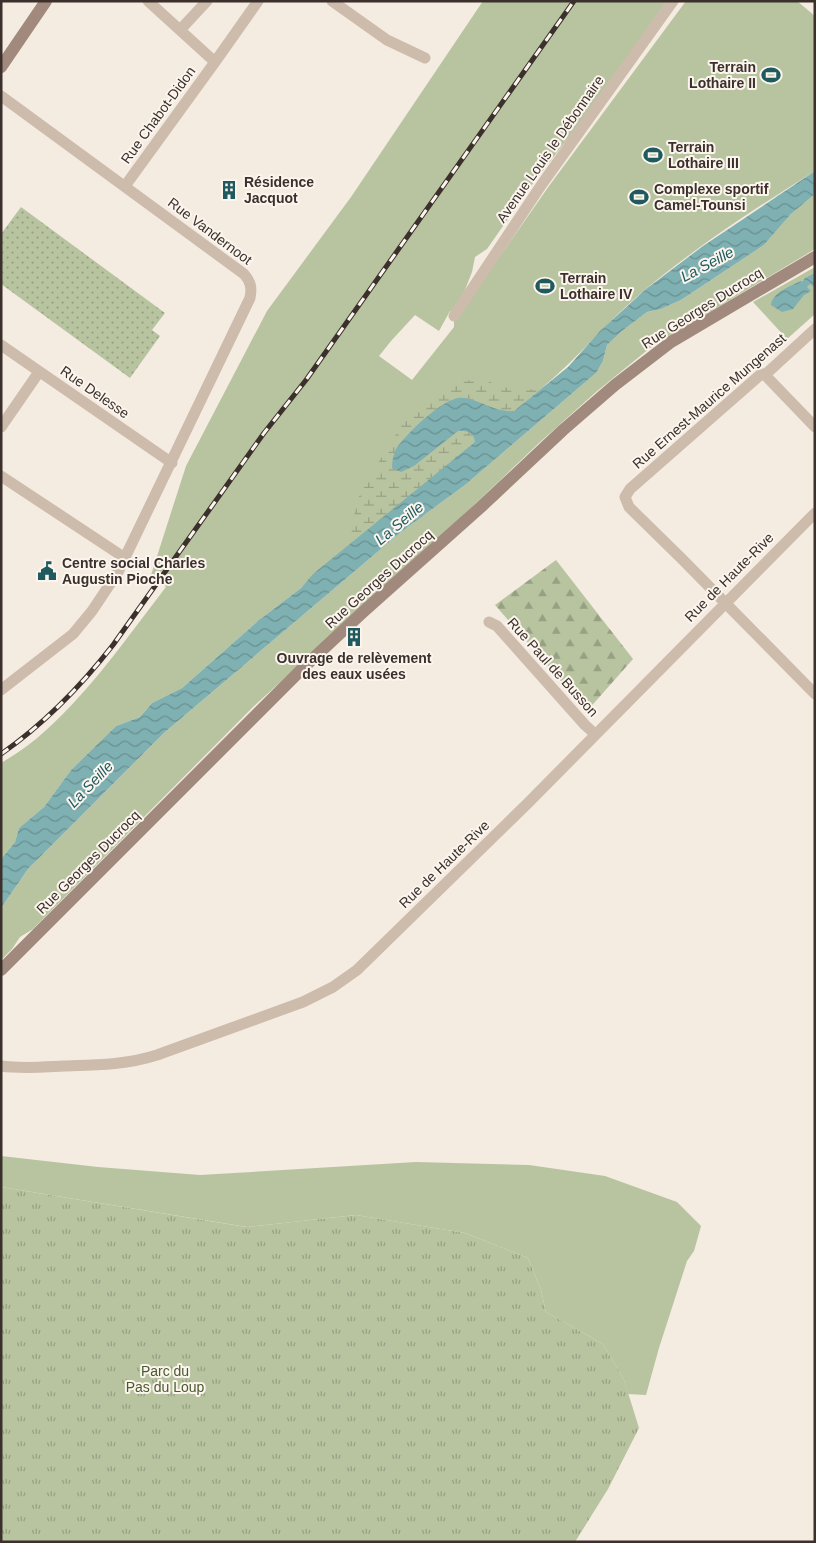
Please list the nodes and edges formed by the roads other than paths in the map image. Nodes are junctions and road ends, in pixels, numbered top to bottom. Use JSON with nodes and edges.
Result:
{"nodes":[{"id":1,"x":46,"y":1,"type":"edge"},
{"id":2,"x":148,"y":1,"type":"edge"},
{"id":3,"x":207,"y":1,"type":"edge"},
{"id":4,"x":258,"y":1,"type":"edge"},
{"id":5,"x":332,"y":1,"type":"edge"},
{"id":6,"x":673,"y":1,"type":"edge"},
{"id":7,"x":180,"y":30,"type":"junction"},
{"id":8,"x":424,"y":58,"type":"dead end"},
{"id":9,"x":215,"y":62,"type":"junction"},
{"id":10,"x":1,"y":67,"type":"edge"},
{"id":11,"x":1,"y":96,"type":"edge"},
{"id":12,"x":125,"y":186,"type":"junction"},
{"id":13,"x":815,"y":257,"type":"edge"},
{"id":14,"x":454,"y":316,"type":"dead end"},
{"id":15,"x":815,"y":329,"type":"edge"},
{"id":16,"x":1,"y":345,"type":"edge"},
{"id":17,"x":39,"y":372,"type":"junction"},
{"id":18,"x":764,"y":374,"type":"junction"},
{"id":19,"x":815,"y":427,"type":"edge"},
{"id":20,"x":1,"y":428,"type":"edge"},
{"id":21,"x":172,"y":463,"type":"junction"},
{"id":22,"x":3,"y":481,"type":"edge"},
{"id":23,"x":815,"y":513,"type":"edge"},
{"id":24,"x":125,"y":558,"type":"junction"},
{"id":25,"x":725,"y":602,"type":"junction"},
{"id":26,"x":489,"y":622,"type":"dead end"},
{"id":27,"x":1,"y":690,"type":"edge"},
{"id":28,"x":815,"y":694,"type":"edge"},
{"id":29,"x":595,"y":734,"type":"junction"},
{"id":30,"x":1,"y":970,"type":"edge"},
{"id":31,"x":1,"y":1066,"type":"edge"}],
"edges":[{"from":1,"to":10,"type":"street"},
{"from":2,"to":7,"type":"street","name":"Rue Chabot-Didon"},
{"from":3,"to":7,"type":"street"},
{"from":4,"to":9,"type":"street"},
{"from":5,"to":8,"type":"street"},
{"from":6,"to":14,"type":"street","name":"Avenue Louis le Débonnaire"},
{"from":7,"to":9,"type":"street","name":"Rue Chabot-Didon"},
{"from":9,"to":12,"type":"street","name":"Rue Chabot-Didon"},
{"from":11,"to":12,"type":"street","name":"Rue Vandernoot"},
{"from":12,"to":21,"type":"street","name":"Rue Vandernoot"},
{"from":13,"to":30,"type":"street","name":"Rue Georges Ducrocq"},
{"from":15,"to":18,"type":"street","name":"Rue Ernest-Maurice Mungenast"},
{"from":16,"to":17,"type":"street","name":"Rue Delesse"},
{"from":17,"to":20,"type":"street"},
{"from":17,"to":21,"type":"street","name":"Rue Delesse"},
{"from":18,"to":19,"type":"street"},
{"from":18,"to":25,"type":"street","name":"Rue Ernest-Maurice Mungenast"},
{"from":21,"to":24,"type":"street","name":"Rue Vandernoot"},
{"from":22,"to":24,"type":"street"},
{"from":23,"to":25,"type":"street","name":"Rue de Haute-Rive"},
{"from":24,"to":27,"type":"street","name":"Rue Vandernoot"},
{"from":25,"to":28,"type":"street"},
{"from":25,"to":29,"type":"street","name":"Rue de Haute-Rive"},
{"from":26,"to":29,"type":"street","name":"Rue Paul de Busson"},
{"from":29,"to":31,"type":"street","name":"Rue de Haute-Rive"}]}
